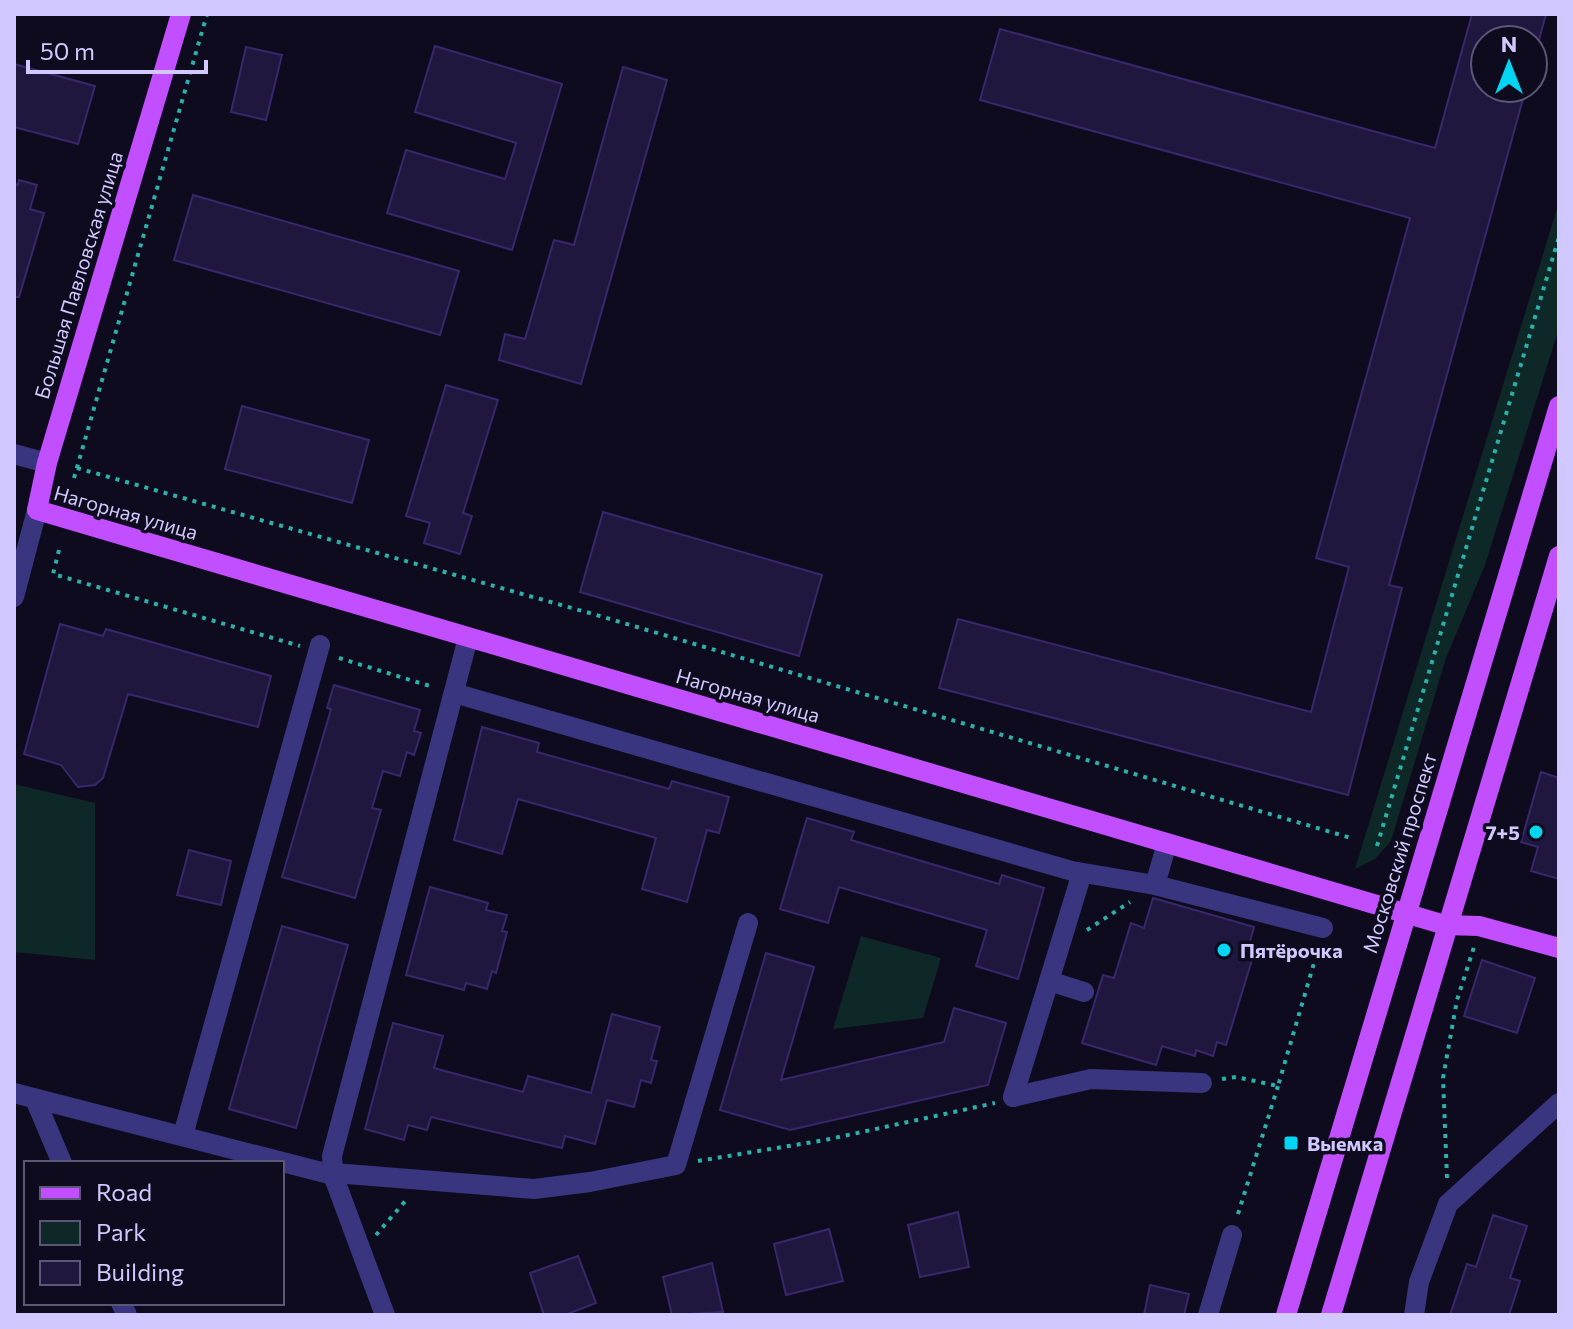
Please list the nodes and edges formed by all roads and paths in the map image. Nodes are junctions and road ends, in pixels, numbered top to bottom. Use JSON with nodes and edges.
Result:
{"nodes":[{"id":1,"x":181,"y":14,"type":"edge"},
{"id":2,"x":207,"y":14,"type":"edge"},
{"id":3,"x":1559,"y":237,"type":"edge"},
{"id":4,"x":1559,"y":406,"type":"edge"},
{"id":5,"x":14,"y":454,"type":"edge"},
{"id":6,"x":47,"y":463,"type":"junction"},
{"id":7,"x":77,"y":468,"type":"junction"},
{"id":8,"x":74,"y":478,"type":"dead end"},
{"id":9,"x":37,"y":510,"type":"junction"},
{"id":10,"x":59,"y":550,"type":"dead end"},
{"id":11,"x":1559,"y":556,"type":"edge"},
{"id":12,"x":14,"y":597,"type":"edge"},
{"id":13,"x":1552,"y":603,"type":"edge"},
{"id":14,"x":468,"y":638,"type":"junction"},
{"id":15,"x":319,"y":648,"type":"junction"},
{"id":16,"x":454,"y":693,"type":"junction"},
{"id":17,"x":1351,"y":838,"type":"dead end"},
{"id":18,"x":1167,"y":843,"type":"junction"},
{"id":19,"x":1377,"y":846,"type":"dead end"},
{"id":20,"x":1082,"y":873,"type":"junction"},
{"id":21,"x":1155,"y":885,"type":"junction"},
{"id":22,"x":1406,"y":914,"type":"junction"},
{"id":23,"x":748,"y":923,"type":"dead end"},
{"id":24,"x":1445,"y":925,"type":"junction"},
{"id":25,"x":1322,"y":936,"type":"joint"},
{"id":26,"x":1475,"y":945,"type":"dead end"},
{"id":27,"x":1559,"y":948,"type":"edge"},
{"id":28,"x":1059,"y":949,"type":"junction"},
{"id":29,"x":1049,"y":981,"type":"junction"},
{"id":30,"x":1084,"y":992,"type":"dead end"},
{"id":31,"x":1202,"y":1083,"type":"joint"},
{"id":32,"x":1278,"y":1086,"type":"junction"},
{"id":33,"x":14,"y":1093,"type":"edge"},
{"id":34,"x":1013,"y":1097,"type":"junction"},
{"id":35,"x":35,"y":1099,"type":"junction"},
{"id":36,"x":1559,"y":1103,"type":"edge"},
{"id":37,"x":183,"y":1135,"type":"junction"},
{"id":38,"x":61,"y":1161,"type":"edge"},
{"id":39,"x":284,"y":1161,"type":"edge"},
{"id":40,"x":284,"y":1161,"type":"edge"},
{"id":41,"x":676,"y":1165,"type":"junction"},
{"id":42,"x":334,"y":1174,"type":"junction"},
{"id":43,"x":422,"y":1181,"type":"junction"},
{"id":44,"x":1448,"y":1204,"type":"junction"},
{"id":45,"x":1232,"y":1235,"type":"joint"},
{"id":46,"x":362,"y":1252,"type":"junction"},
{"id":47,"x":385,"y":1315,"type":"edge"},
{"id":48,"x":1208,"y":1315,"type":"edge"},
{"id":49,"x":1286,"y":1315,"type":"edge"},
{"id":50,"x":1331,"y":1315,"type":"edge"},
{"id":51,"x":1414,"y":1315,"type":"edge"}],
"edges":[{"from":1,"to":6,"type":"main road","name":"Большая Павловская улица"},
{"from":2,"to":7,"type":"path"},
{"from":3,"to":19,"type":"path"},
{"from":4,"to":22,"type":"main road","name":"Московский проспект"},
{"from":5,"to":6,"type":"street","name":"Нагорная улица"},
{"from":6,"to":9,"type":"main road","name":"Большая Павловская улица"},
{"from":7,"to":8,"type":"path"},
{"from":7,"to":17,"type":"path"},
{"from":9,"to":12,"type":"street","name":"Большая Павловская улица"},
{"from":9,"to":14,"type":"main road","name":"Нагорная улица"},
{"from":10,"to":15,"type":"path"},
{"from":11,"to":13,"type":"main road"},
{"from":13,"to":24,"type":"main road"},
{"from":14,"to":16,"type":"street"},
{"from":14,"to":18,"type":"main road","name":"Нагорная улица"},
{"from":15,"to":16,"type":"path"},
{"from":15,"to":37,"type":"street"},
{"from":16,"to":20,"type":"street"},
{"from":16,"to":42,"type":"street"},
{"from":18,"to":21,"type":"street"},
{"from":18,"to":22,"type":"main road","name":"Нагорная улица"},
{"from":20,"to":21,"type":"street"},
{"from":20,"to":28,"type":"street"},
{"from":21,"to":25,"type":"street"},
{"from":21,"to":28,"type":"path"},
{"from":22,"to":24,"type":"main road","name":"Нагорная улица"},
{"from":22,"to":49,"type":"main road","name":"Московский проспект"},
{"from":23,"to":41,"type":"street"},
{"from":24,"to":27,"type":"main road","name":"Нагорная улица"},
{"from":24,"to":50,"type":"main road"},
{"from":25,"to":32,"type":"path"},
{"from":26,"to":44,"type":"path"},
{"from":28,"to":29,"type":"street"},
{"from":29,"to":30,"type":"street"},
{"from":29,"to":34,"type":"street"},
{"from":31,"to":32,"type":"path"},
{"from":31,"to":34,"type":"street"},
{"from":32,"to":45,"type":"path"},
{"from":33,"to":35,"type":"street"},
{"from":34,"to":41,"type":"path"},
{"from":35,"to":37,"type":"street"},
{"from":35,"to":38,"type":"street"},
{"from":36,"to":44,"type":"street"},
{"from":37,"to":40,"type":"street"},
{"from":39,"to":42,"type":"street"},
{"from":41,"to":43,"type":"street"},
{"from":42,"to":43,"type":"street"},
{"from":42,"to":46,"type":"street"},
{"from":43,"to":46,"type":"path"},
{"from":44,"to":51,"type":"street"},
{"from":45,"to":48,"type":"street"},
{"from":46,"to":47,"type":"street"}]}
